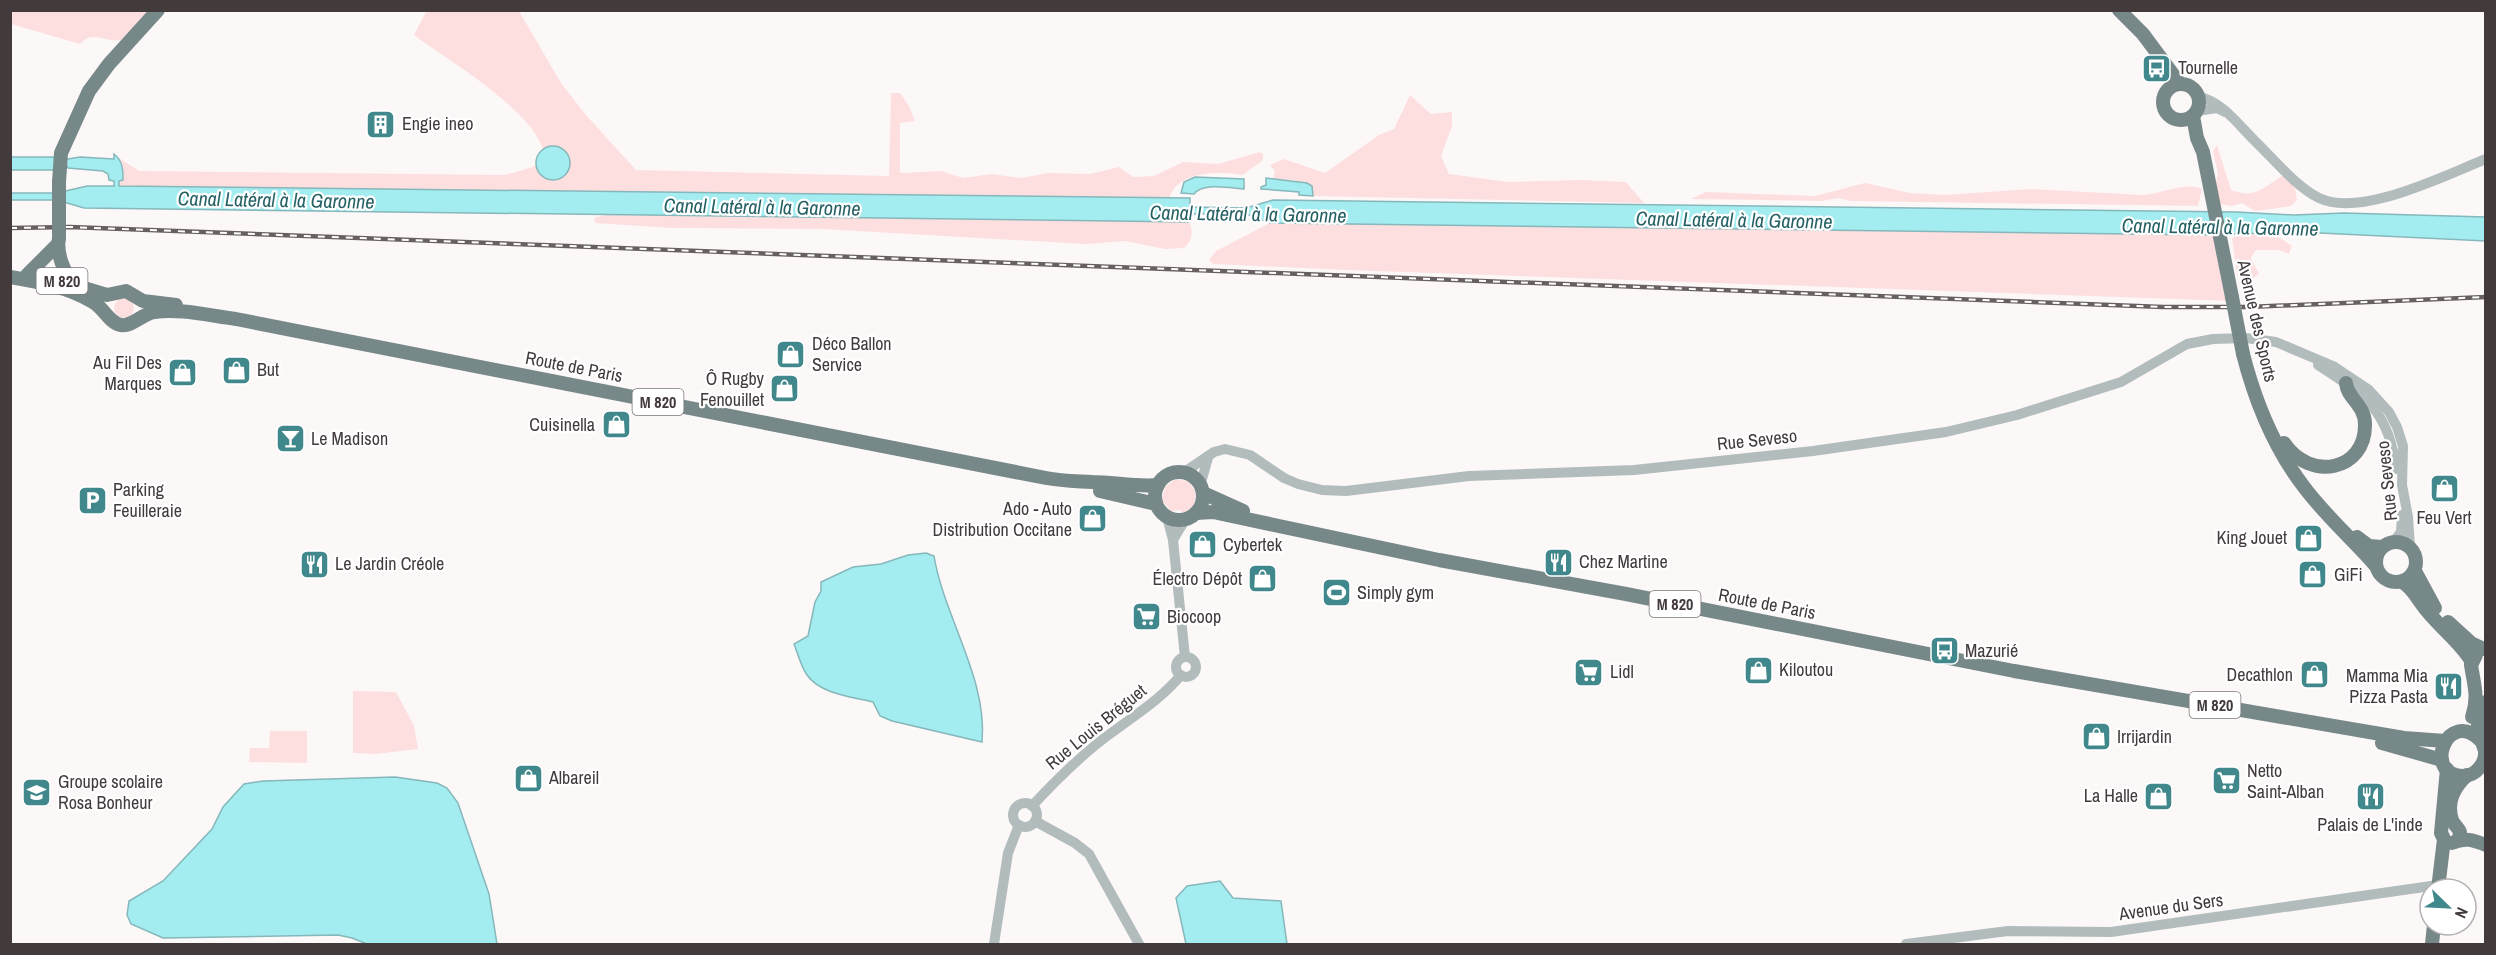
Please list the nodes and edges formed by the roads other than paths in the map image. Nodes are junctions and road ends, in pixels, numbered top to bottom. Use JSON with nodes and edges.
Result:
{"nodes":[{"id":1,"x":158,"y":10,"type":"edge"},
{"id":2,"x":2119,"y":10,"type":"edge"},
{"id":3,"x":2174,"y":87,"type":"junction"},
{"id":4,"x":2198,"y":96,"type":"junction"},
{"id":5,"x":2227,"y":113,"type":"junction"},
{"id":6,"x":2190,"y":116,"type":"junction"},
{"id":7,"x":2486,"y":159,"type":"edge"},
{"id":8,"x":58,"y":241,"type":"junction"},
{"id":9,"x":10,"y":272,"type":"edge"},
{"id":10,"x":27,"y":274,"type":"junction"},
{"id":11,"x":10,"y":278,"type":"edge"},
{"id":12,"x":74,"y":285,"type":"junction"},
{"id":13,"x":113,"y":294,"type":"junction"},
{"id":14,"x":137,"y":297,"type":"junction"},
{"id":15,"x":107,"y":312,"type":"junction"},
{"id":16,"x":138,"y":317,"type":"junction"},
{"id":17,"x":236,"y":319,"type":"junction"},
{"id":18,"x":2301,"y":352,"type":"junction"},
{"id":19,"x":2346,"y":383,"type":"junction"},
{"id":20,"x":2258,"y":405,"type":"junction"},
{"id":21,"x":1208,"y":457,"type":"junction"},
{"id":22,"x":2288,"y":462,"type":"junction"},
{"id":23,"x":1183,"y":473,"type":"junction"},
{"id":24,"x":1081,"y":483,"type":"junction"},
{"id":25,"x":1158,"y":485,"type":"junction"},
{"id":26,"x":1202,"y":490,"type":"junction"},
{"id":27,"x":1156,"y":504,"type":"junction"},
{"id":28,"x":1190,"y":516,"type":"junction"},
{"id":29,"x":1167,"y":517,"type":"junction"},
{"id":30,"x":1293,"y":528,"type":"junction"},
{"id":31,"x":1173,"y":540,"type":"junction"},
{"id":32,"x":2388,"y":545,"type":"junction"},
{"id":33,"x":2410,"y":548,"type":"junction"},
{"id":34,"x":2375,"y":565,"type":"junction"},
{"id":35,"x":2415,"y":571,"type":"junction"},
{"id":36,"x":2402,"y":582,"type":"junction"},
{"id":37,"x":2485,"y":649,"type":"edge"},
{"id":38,"x":2472,"y":662,"type":"junction"},
{"id":39,"x":2057,"y":679,"type":"junction"},
{"id":40,"x":2480,"y":680,"type":"edge"},
{"id":41,"x":2486,"y":702,"type":"edge"},
{"id":42,"x":2464,"y":732,"type":"junction"},
{"id":43,"x":2445,"y":741,"type":"junction"},
{"id":44,"x":2484,"y":747,"type":"edge"},
{"id":45,"x":2445,"y":764,"type":"junction"},
{"id":46,"x":2483,"y":766,"type":"edge"},
{"id":47,"x":2467,"y":775,"type":"junction"},
{"id":48,"x":1032,"y":806,"type":"junction"},
{"id":49,"x":1035,"y":821,"type":"junction"},
{"id":50,"x":1019,"y":825,"type":"junction"},
{"id":51,"x":2452,"y":834,"type":"junction"},
{"id":52,"x":2486,"y":837,"type":"edge"},
{"id":53,"x":2486,"y":845,"type":"edge"},
{"id":54,"x":2439,"y":877,"type":"edge"},
{"id":55,"x":2418,"y":890,"type":"edge"},
{"id":56,"x":994,"y":945,"type":"edge"},
{"id":57,"x":1140,"y":945,"type":"edge"},
{"id":58,"x":1906,"y":945,"type":"edge"}],
"edges":[{"from":1,"to":8,"type":"main road","bridge":true},
{"from":2,"to":3,"type":"main road"},
{"from":3,"to":4,"type":"main road"},
{"from":3,"to":6,"type":"main road"},
{"from":4,"to":5,"type":"street"},
{"from":4,"to":6,"type":"main road"},
{"from":5,"to":6,"type":"street"},
{"from":5,"to":7,"type":"street"},
{"from":6,"to":20,"type":"main road","name":"Avenue des Sports","bridge":true},
{"from":8,"to":10,"type":"main road"},
{"from":8,"to":12,"type":"main road"},
{"from":9,"to":10,"type":"main road","name":"Route de Paris","number":"M 820"},
{"from":10,"to":12,"type":"main road","name":"Route de Paris","number":"M 820"},
{"from":11,"to":15,"type":"main road","name":"Route de Paris","number":"M 820"},
{"from":12,"to":13,"type":"main road","name":"Route de Paris","number":"M 820"},
{"from":13,"to":14,"type":"main road","name":"Route de Paris","number":"M 820"},
{"from":13,"to":15,"type":"main road","number":"M 820"},
{"from":14,"to":16,"type":"main road"},
{"from":14,"to":17,"type":"main road","name":"Route de Paris","number":"M 820"},
{"from":15,"to":16,"type":"main road","name":"Route de Paris","number":"M 820"},
{"from":16,"to":17,"type":"main road","name":"Route de Paris","number":"M 820"},
{"from":17,"to":24,"type":"main road","name":"Route de Paris","number":"M 820"},
{"from":18,"to":19,"type":"street","name":"Rue Seveso"},
{"from":18,"to":21,"type":"street","name":"Rue Seveso"},
{"from":18,"to":33,"type":"street","name":"Rue Seveso"},
{"from":19,"to":20,"type":"main road"},
{"from":19,"to":32,"type":"street","name":"Rue Seveso"},
{"from":20,"to":22,"type":"main road","name":"Avenue des Sports"},
{"from":21,"to":23,"type":"street","name":"Rue Seveso"},
{"from":21,"to":26,"type":"street"},
{"from":22,"to":32,"type":"main road","name":"Avenue des Sports"},
{"from":22,"to":34,"type":"main road","name":"Avenue des Sports"},
{"from":23,"to":25,"type":"main road"},
{"from":23,"to":26,"type":"main road"},
{"from":24,"to":25,"type":"main road","name":"Route de Paris","number":"M 820"},
{"from":24,"to":27,"type":"main road","name":"Route de Paris","number":"M 820"},
{"from":25,"to":27,"type":"main road"},
{"from":26,"to":28,"type":"main road"},
{"from":26,"to":30,"type":"main road","name":"Route de Paris","number":"M 820"},
{"from":27,"to":29,"type":"main road"},
{"from":28,"to":29,"type":"main road"},
{"from":28,"to":30,"type":"main road","name":"Route de Paris","number":"M 820"},
{"from":28,"to":31,"type":"street"},
{"from":29,"to":31,"type":"street","name":"Rue Louis Bréguet"},
{"from":30,"to":39,"type":"main road","name":"Route de Paris","number":"M 820"},
{"from":31,"to":48,"type":"street","name":"Rue Louis Bréguet"},
{"from":32,"to":33,"type":"main road"},
{"from":32,"to":34,"type":"main road"},
{"from":33,"to":35,"type":"main road"},
{"from":34,"to":36,"type":"main road"},
{"from":35,"to":36,"type":"main road"},
{"from":35,"to":37,"type":"main road"},
{"from":36,"to":38,"type":"main road"},
{"from":37,"to":38,"type":"main road"},
{"from":38,"to":40,"type":"main road"},
{"from":39,"to":43,"type":"main road","name":"Route de Paris","number":"M 820"},
{"from":39,"to":45,"type":"main road","name":"Route de Paris","number":"M 820"},
{"from":40,"to":42,"type":"main road"},
{"from":41,"to":44,"type":"main road"},
{"from":42,"to":43,"type":"main road"},
{"from":42,"to":44,"type":"main road"},
{"from":43,"to":45,"type":"main road"},
{"from":44,"to":46,"type":"main road"},
{"from":45,"to":47,"type":"main road"},
{"from":45,"to":51,"type":"main road"},
{"from":46,"to":47,"type":"main road"},
{"from":47,"to":51,"type":"main road"},
{"from":48,"to":49,"type":"street"},
{"from":48,"to":50,"type":"street"},
{"from":49,"to":50,"type":"street"},
{"from":49,"to":57,"type":"street"},
{"from":50,"to":56,"type":"street"},
{"from":51,"to":52,"type":"main road"},
{"from":51,"to":53,"type":"main road"},
{"from":51,"to":54,"type":"main road"},
{"from":55,"to":58,"type":"street","name":"Avenue du Sers"}]}
